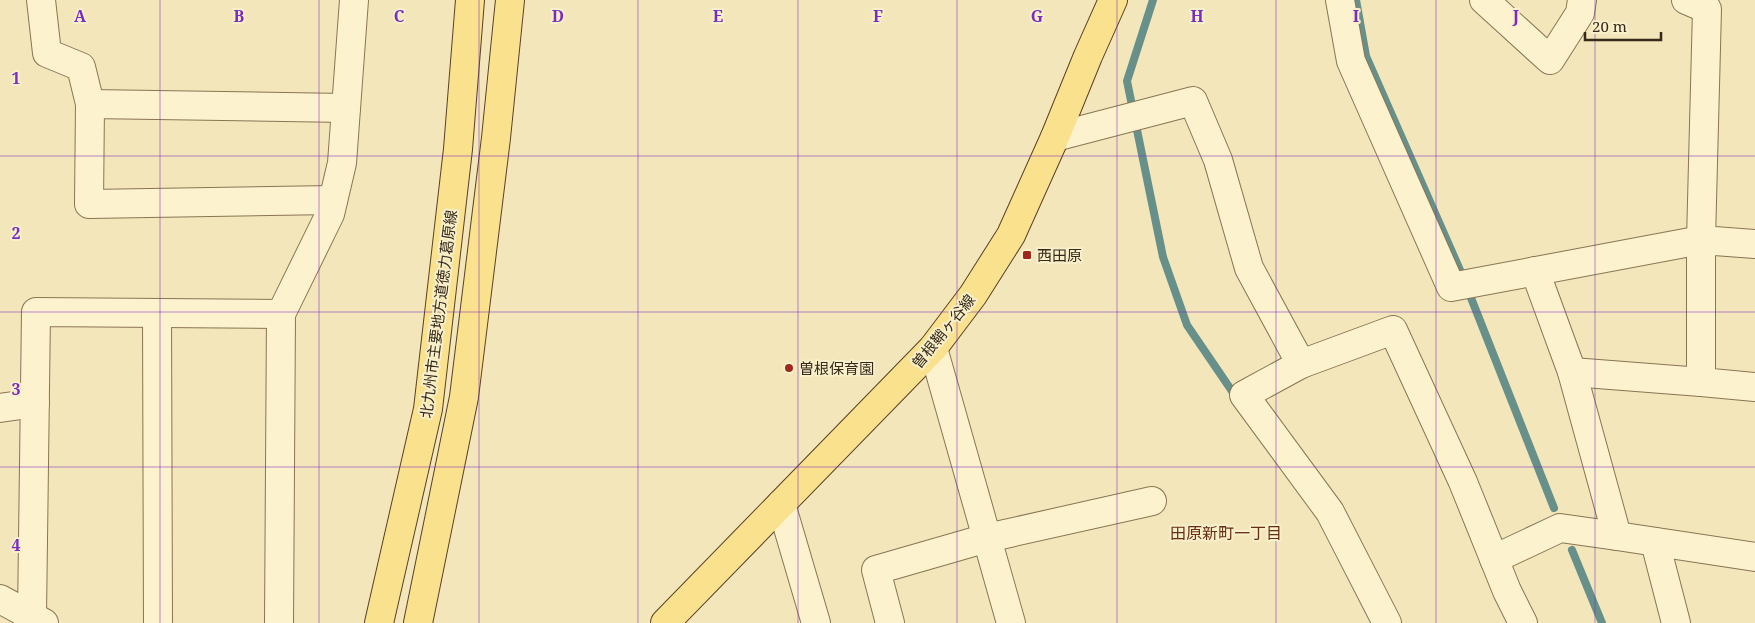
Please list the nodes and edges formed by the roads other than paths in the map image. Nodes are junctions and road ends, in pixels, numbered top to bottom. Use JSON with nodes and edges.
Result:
{"nodes":[{"id":1,"x":41,"y":0,"type":"edge"},
{"id":2,"x":354,"y":0,"type":"edge"},
{"id":3,"x":470,"y":0,"type":"edge"},
{"id":4,"x":510,"y":0,"type":"edge"},
{"id":5,"x":1114,"y":0,"type":"edge"},
{"id":6,"x":1340,"y":0,"type":"edge"},
{"id":7,"x":1484,"y":0,"type":"edge"},
{"id":8,"x":1582,"y":0,"type":"edge"},
{"id":9,"x":1686,"y":0,"type":"edge"},
{"id":10,"x":90,"y":104,"type":"junction"},
{"id":11,"x":346,"y":108,"type":"junction"},
{"id":12,"x":1055,"y":137,"type":"junction"},
{"id":13,"x":333,"y":200,"type":"junction"},
{"id":14,"x":1701,"y":240,"type":"junction"},
{"id":15,"x":1755,"y":244,"type":"edge"},
{"id":16,"x":1535,"y":271,"type":"junction"},
{"id":17,"x":157,"y":313,"type":"junction"},
{"id":18,"x":281,"y":314,"type":"junction"},
{"id":19,"x":933,"y":348,"type":"junction"},
{"id":20,"x":1301,"y":364,"type":"junction"},
{"id":21,"x":1572,"y":372,"type":"junction"},
{"id":22,"x":1701,"y":382,"type":"junction"},
{"id":23,"x":1755,"y":387,"type":"edge"},
{"id":24,"x":35,"y":402,"type":"junction"},
{"id":25,"x":0,"y":408,"type":"edge"},
{"id":26,"x":1152,"y":500,"type":"dead end"},
{"id":27,"x":781,"y":504,"type":"junction"},
{"id":28,"x":1617,"y":536,"type":"junction"},
{"id":29,"x":987,"y":538,"type":"junction"},
{"id":30,"x":1654,"y":542,"type":"junction"},
{"id":31,"x":1755,"y":557,"type":"edge"},
{"id":32,"x":1494,"y":559,"type":"junction"},
{"id":33,"x":0,"y":599,"type":"edge"},
{"id":34,"x":34,"y":621,"type":"edge"},
{"id":35,"x":158,"y":623,"type":"edge"},
{"id":36,"x":279,"y":623,"type":"edge"},
{"id":37,"x":379,"y":623,"type":"edge"},
{"id":38,"x":418,"y":623,"type":"edge"},
{"id":39,"x":665,"y":623,"type":"edge"},
{"id":40,"x":816,"y":623,"type":"edge"},
{"id":41,"x":890,"y":623,"type":"edge"},
{"id":42,"x":1011,"y":623,"type":"edge"},
{"id":43,"x":1388,"y":623,"type":"edge"},
{"id":44,"x":1523,"y":623,"type":"edge"},
{"id":45,"x":1676,"y":623,"type":"edge"}],
"edges":[{"from":1,"to":10,"type":"street"},
{"from":2,"to":11,"type":"street"},
{"from":3,"to":37,"type":"main road","name":"北九州市主要地方道徳力葛原線"},
{"from":4,"to":38,"type":"main road"},
{"from":5,"to":12,"type":"main road","name":"曽根鞘ヶ谷線"},
{"from":6,"to":16,"type":"street"},
{"from":7,"to":8,"type":"street"},
{"from":9,"to":14,"type":"street"},
{"from":10,"to":11,"type":"street"},
{"from":10,"to":13,"type":"street"},
{"from":11,"to":13,"type":"street"},
{"from":12,"to":19,"type":"main road","name":"曽根鞘ヶ谷線"},
{"from":12,"to":20,"type":"street"},
{"from":13,"to":18,"type":"street"},
{"from":14,"to":15,"type":"street"},
{"from":14,"to":16,"type":"street"},
{"from":14,"to":22,"type":"street"},
{"from":16,"to":21,"type":"street"},
{"from":17,"to":18,"type":"street"},
{"from":17,"to":24,"type":"street"},
{"from":17,"to":35,"type":"street"},
{"from":18,"to":36,"type":"street"},
{"from":19,"to":27,"type":"main road","name":"曽根鞘ヶ谷線"},
{"from":19,"to":29,"type":"street"},
{"from":20,"to":32,"type":"street"},
{"from":20,"to":43,"type":"street"},
{"from":21,"to":22,"type":"street"},
{"from":21,"to":28,"type":"street"},
{"from":22,"to":23,"type":"street"},
{"from":24,"to":25,"type":"street"},
{"from":24,"to":34,"type":"street"},
{"from":26,"to":29,"type":"street"},
{"from":27,"to":39,"type":"main road","name":"曽根鞘ヶ谷線"},
{"from":27,"to":40,"type":"street"},
{"from":28,"to":30,"type":"street"},
{"from":28,"to":32,"type":"street"},
{"from":29,"to":41,"type":"street"},
{"from":29,"to":42,"type":"street"},
{"from":30,"to":31,"type":"street"},
{"from":30,"to":45,"type":"street"},
{"from":32,"to":44,"type":"street"},
{"from":33,"to":34,"type":"street"}]}
